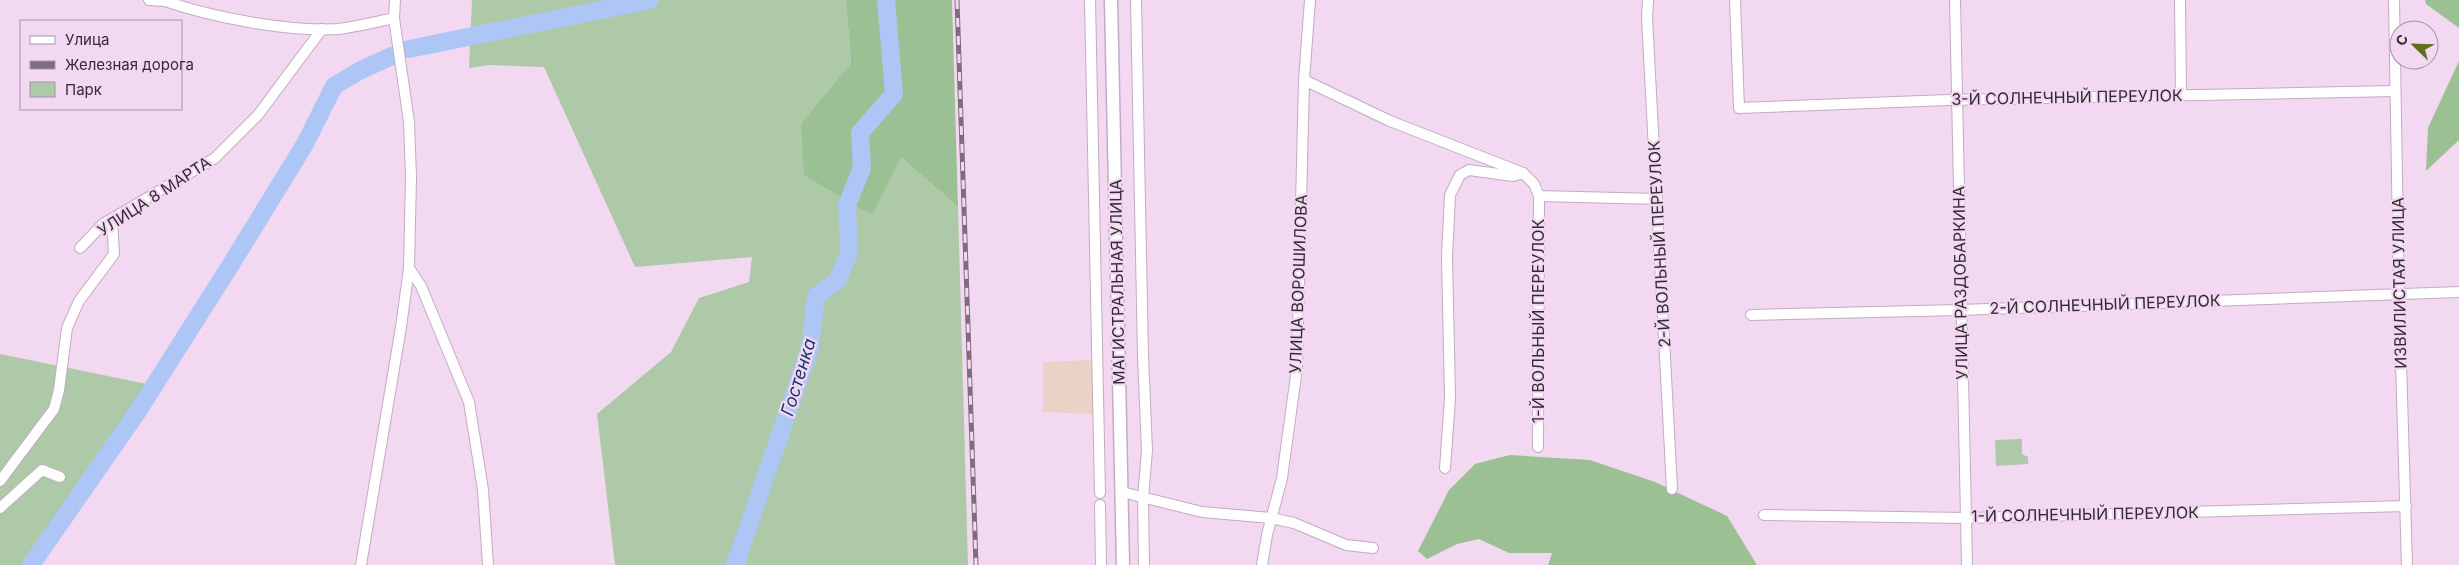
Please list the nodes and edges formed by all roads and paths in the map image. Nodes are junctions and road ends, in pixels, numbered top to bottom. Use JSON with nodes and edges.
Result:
{"nodes":[{"id":1,"x":149,"y":0,"type":"edge"},
{"id":2,"x":163,"y":0,"type":"edge"},
{"id":3,"x":395,"y":0,"type":"edge"},
{"id":4,"x":1090,"y":0,"type":"edge"},
{"id":5,"x":1111,"y":0,"type":"edge"},
{"id":6,"x":1136,"y":0,"type":"edge"},
{"id":7,"x":1310,"y":0,"type":"edge"},
{"id":8,"x":1648,"y":0,"type":"edge"},
{"id":9,"x":1735,"y":0,"type":"edge"},
{"id":10,"x":1954,"y":0,"type":"edge"},
{"id":11,"x":2180,"y":0,"type":"edge"},
{"id":12,"x":2394,"y":0,"type":"edge"},
{"id":13,"x":394,"y":18,"type":"junction"},
{"id":14,"x":322,"y":29,"type":"junction"},
{"id":15,"x":1304,"y":80,"type":"junction"},
{"id":16,"x":2395,"y":91,"type":"junction"},
{"id":17,"x":2181,"y":94,"type":"junction"},
{"id":18,"x":1955,"y":100,"type":"junction"},
{"id":19,"x":1523,"y":173,"type":"junction"},
{"id":20,"x":1539,"y":196,"type":"junction"},
{"id":21,"x":1657,"y":199,"type":"junction"},
{"id":22,"x":112,"y":219,"type":"junction"},
{"id":23,"x":80,"y":248,"type":"dead end"},
{"id":24,"x":409,"y":268,"type":"junction"},
{"id":25,"x":2459,"y":292,"type":"edge"},
{"id":26,"x":2399,"y":294,"type":"junction"},
{"id":27,"x":1961,"y":310,"type":"junction"},
{"id":28,"x":1751,"y":315,"type":"dead end"},
{"id":29,"x":1538,"y":447,"type":"dead end"},
{"id":30,"x":1444,"y":468,"type":"dead end"},
{"id":31,"x":60,"y":477,"type":"dead end"},
{"id":32,"x":0,"y":481,"type":"edge"},
{"id":33,"x":1672,"y":489,"type":"dead end"},
{"id":34,"x":1122,"y":492,"type":"junction"},
{"id":35,"x":1100,"y":493,"type":"dead end"},
{"id":36,"x":1144,"y":498,"type":"junction"},
{"id":37,"x":1100,"y":505,"type":"dead end"},
{"id":38,"x":2406,"y":506,"type":"junction"},
{"id":39,"x":0,"y":508,"type":"edge"},
{"id":40,"x":1764,"y":515,"type":"dead end"},
{"id":41,"x":1272,"y":518,"type":"junction"},
{"id":42,"x":1966,"y":518,"type":"junction"},
{"id":43,"x":1374,"y":548,"type":"dead end"},
{"id":44,"x":362,"y":565,"type":"edge"},
{"id":45,"x":488,"y":565,"type":"edge"},
{"id":46,"x":1101,"y":565,"type":"edge"},
{"id":47,"x":1123,"y":565,"type":"edge"},
{"id":48,"x":1144,"y":565,"type":"edge"},
{"id":49,"x":1262,"y":565,"type":"edge"},
{"id":50,"x":1967,"y":565,"type":"edge"},
{"id":51,"x":2408,"y":565,"type":"edge"}],
"edges":[{"from":1,"to":2,"type":"street"},
{"from":2,"to":14,"type":"street"},
{"from":3,"to":13,"type":"street"},
{"from":4,"to":35,"type":"street"},
{"from":5,"to":34,"type":"main road","name":"МАГИСТРАЛЬНАЯ УЛИЦА"},
{"from":6,"to":36,"type":"street"},
{"from":7,"to":15,"type":"street","name":"УЛИЦА ВОРОШИЛОВА"},
{"from":8,"to":21,"type":"street","name":"2-Й ВОЛЬНЫЙ ПЕРЕУЛОК"},
{"from":9,"to":18,"type":"street","name":"3-Й СОЛНЕЧНЫЙ ПЕРЕУЛОК"},
{"from":10,"to":18,"type":"street","name":"УЛИЦА РАЗДОБАРКИНА"},
{"from":11,"to":17,"type":"street"},
{"from":12,"to":16,"type":"street","name":"ИЗВИЛИСТАЯ УЛИЦА"},
{"from":13,"to":14,"type":"street"},
{"from":13,"to":24,"type":"street"},
{"from":14,"to":22,"type":"street","name":"УЛИЦА 8 МАРТА"},
{"from":15,"to":19,"type":"street"},
{"from":15,"to":41,"type":"street","name":"УЛИЦА ВОРОШИЛОВА"},
{"from":16,"to":17,"type":"street","name":"3-Й СОЛНЕЧНЫЙ ПЕРЕУЛОК"},
{"from":16,"to":26,"type":"street","name":"ИЗВИЛИСТАЯ УЛИЦА"},
{"from":17,"to":18,"type":"street","name":"3-Й СОЛНЕЧНЫЙ ПЕРЕУЛОК"},
{"from":18,"to":27,"type":"street","name":"УЛИЦА РАЗДОБАРКИНА"},
{"from":19,"to":20,"type":"street"},
{"from":19,"to":30,"type":"street"},
{"from":20,"to":21,"type":"street"},
{"from":20,"to":29,"type":"street","name":"1-Й ВОЛЬНЫЙ ПЕРЕУЛОК"},
{"from":21,"to":33,"type":"street","name":"2-Й ВОЛЬНЫЙ ПЕРЕУЛОК"},
{"from":22,"to":23,"type":"street","name":"УЛИЦА 8 МАРТА"},
{"from":22,"to":32,"type":"street"},
{"from":24,"to":44,"type":"street"},
{"from":24,"to":45,"type":"street"},
{"from":25,"to":26,"type":"street","name":"2-Й СОЛНЕЧНЫЙ ПЕРЕУЛОК"},
{"from":26,"to":27,"type":"street","name":"2-Й СОЛНЕЧНЫЙ ПЕРЕУЛОК"},
{"from":26,"to":38,"type":"street","name":"ИЗВИЛИСТАЯ УЛИЦА"},
{"from":27,"to":28,"type":"street","name":"2-Й СОЛНЕЧНЫЙ ПЕРЕУЛОК"},
{"from":27,"to":42,"type":"street","name":"УЛИЦА РАЗДОБАРКИНА"},
{"from":31,"to":39,"type":"street"},
{"from":34,"to":36,"type":"street"},
{"from":34,"to":47,"type":"main road","name":"МАГИСТРАЛЬНАЯ УЛИЦА"},
{"from":36,"to":41,"type":"street"},
{"from":36,"to":48,"type":"street"},
{"from":37,"to":46,"type":"street"},
{"from":38,"to":42,"type":"street","name":"1-Й СОЛНЕЧНЫЙ ПЕРЕУЛОК"},
{"from":38,"to":51,"type":"street","name":"ИЗВИЛИСТАЯ УЛИЦА"},
{"from":40,"to":42,"type":"street","name":"1-Й СОЛНЕЧНЫЙ ПЕРЕУЛОК"},
{"from":41,"to":43,"type":"street"},
{"from":41,"to":49,"type":"street","name":"УЛИЦА ВОРОШИЛОВА"},
{"from":42,"to":50,"type":"street","name":"УЛИЦА РАЗДОБАРКИНА"}]}
